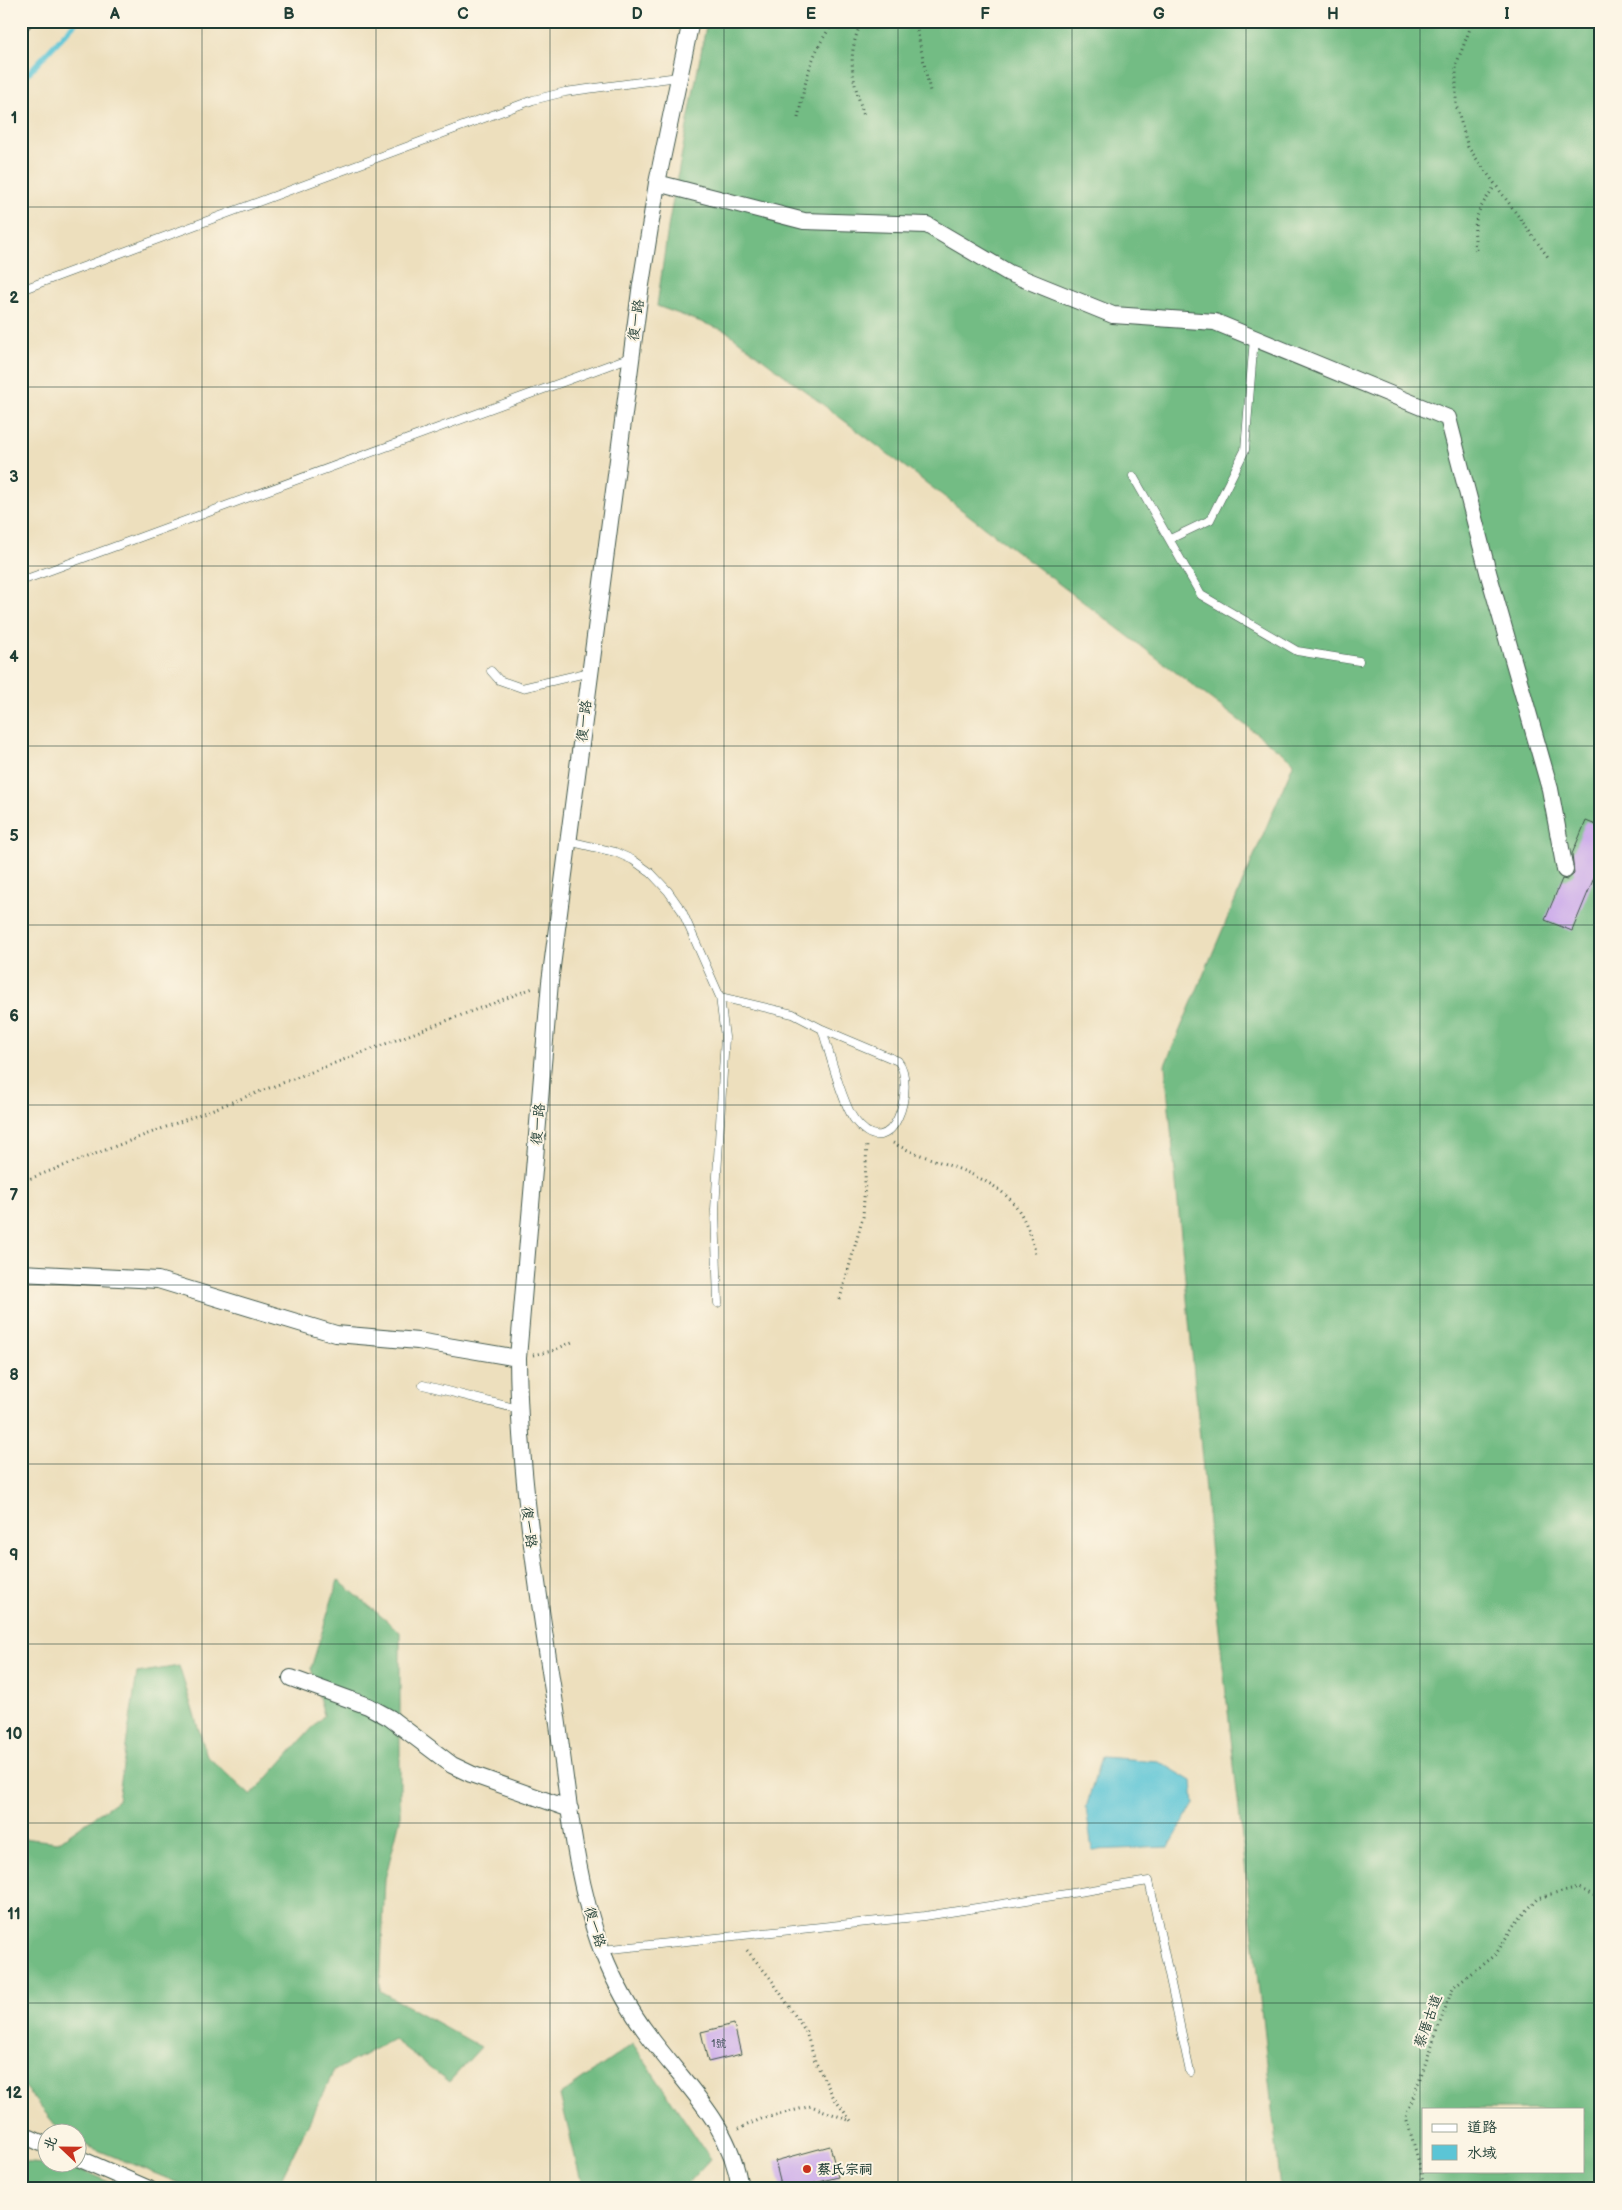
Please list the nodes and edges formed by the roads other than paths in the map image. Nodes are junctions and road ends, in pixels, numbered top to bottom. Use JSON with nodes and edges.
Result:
{"nodes":[{"id":1,"x":691,"y":21,"type":"edge"},
{"id":2,"x":678,"y":77,"type":"junction"},
{"id":3,"x":657,"y":183,"type":"junction"},
{"id":4,"x":21,"y":290,"type":"edge"},
{"id":5,"x":1254,"y":338,"type":"junction"},
{"id":6,"x":631,"y":357,"type":"junction"},
{"id":7,"x":1133,"y":476,"type":"dead end"},
{"id":8,"x":1170,"y":539,"type":"junction"},
{"id":9,"x":21,"y":581,"type":"edge"},
{"id":10,"x":1359,"y":662,"type":"dead end"},
{"id":11,"x":491,"y":671,"type":"dead end"},
{"id":12,"x":590,"y":672,"type":"junction"},
{"id":13,"x":568,"y":841,"type":"junction"},
{"id":14,"x":1566,"y":870,"type":"dead end"},
{"id":15,"x":720,"y":997,"type":"junction"},
{"id":16,"x":822,"y":1029,"type":"junction"},
{"id":17,"x":21,"y":1273,"type":"edge"},
{"id":18,"x":718,"y":1302,"type":"dead end"},
{"id":19,"x":518,"y":1358,"type":"junction"},
{"id":20,"x":423,"y":1385,"type":"dead end"},
{"id":21,"x":518,"y":1409,"type":"junction"},
{"id":22,"x":290,"y":1678,"type":"dead end"},
{"id":23,"x":570,"y":1809,"type":"junction"},
{"id":24,"x":602,"y":1950,"type":"junction"},
{"id":25,"x":1190,"y":2072,"type":"dead end"},
{"id":26,"x":21,"y":2134,"type":"edge"},
{"id":27,"x":38,"y":2142,"type":"edge"},
{"id":28,"x":88,"y":2162,"type":"edge"},
{"id":29,"x":149,"y":2189,"type":"edge"},
{"id":30,"x":740,"y":2189,"type":"edge"}],
"edges":[{"from":1,"to":2,"type":"street","name":"復一路"},
{"from":2,"to":3,"type":"street","name":"復一路"},
{"from":2,"to":4,"type":"lane"},
{"from":3,"to":5,"type":"street"},
{"from":3,"to":6,"type":"street","name":"復一路"},
{"from":5,"to":8,"type":"lane"},
{"from":5,"to":14,"type":"street"},
{"from":6,"to":9,"type":"lane"},
{"from":6,"to":12,"type":"street","name":"復一路"},
{"from":7,"to":8,"type":"lane"},
{"from":8,"to":10,"type":"lane"},
{"from":11,"to":12,"type":"lane"},
{"from":12,"to":13,"type":"street","name":"復一路"},
{"from":13,"to":15,"type":"lane"},
{"from":13,"to":19,"type":"street","name":"復一路"},
{"from":15,"to":16,"type":"lane"},
{"from":15,"to":18,"type":"lane"},
{"from":16,"to":16,"type":"lane"},
{"from":17,"to":19,"type":"street"},
{"from":19,"to":21,"type":"street","name":"復一路"},
{"from":20,"to":21,"type":"lane"},
{"from":21,"to":23,"type":"street","name":"復一路"},
{"from":22,"to":23,"type":"street"},
{"from":23,"to":24,"type":"street","name":"復一路"},
{"from":24,"to":25,"type":"lane"},
{"from":24,"to":30,"type":"street","name":"復一路"},
{"from":26,"to":27,"type":"street"},
{"from":28,"to":29,"type":"street"}]}
